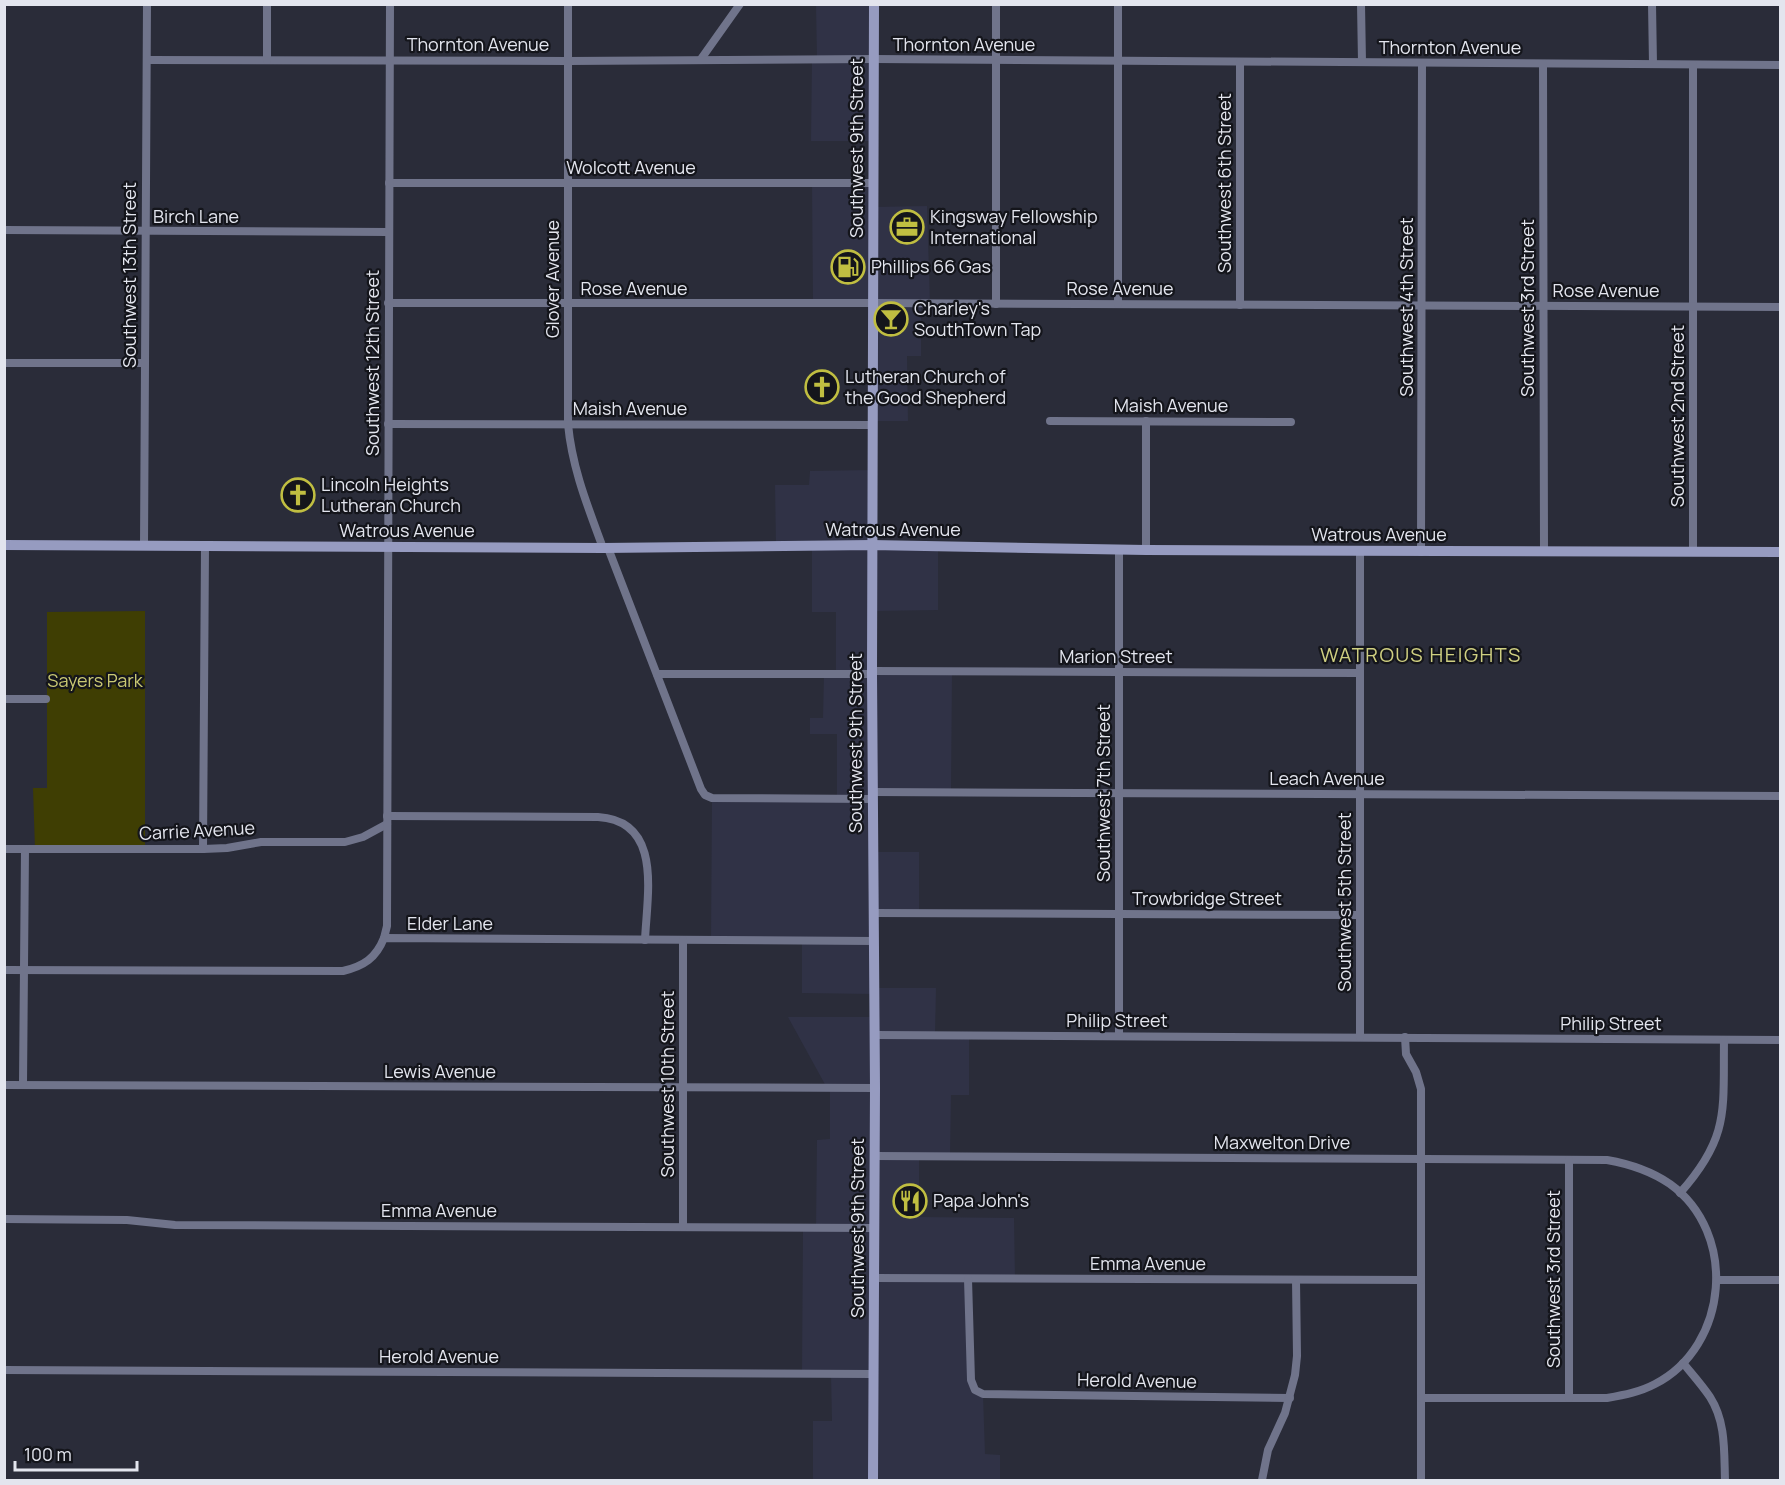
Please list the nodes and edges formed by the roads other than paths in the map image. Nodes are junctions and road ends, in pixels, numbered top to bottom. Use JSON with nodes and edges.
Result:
{"nodes":[{"id":1,"x":147,"y":4,"type":"edge"},
{"id":2,"x":267,"y":4,"type":"edge"},
{"id":3,"x":390,"y":4,"type":"edge"},
{"id":4,"x":568,"y":4,"type":"edge"},
{"id":5,"x":740,"y":4,"type":"edge"},
{"id":6,"x":874,"y":4,"type":"edge"},
{"id":7,"x":996,"y":4,"type":"edge"},
{"id":8,"x":1118,"y":4,"type":"edge"},
{"id":9,"x":1361,"y":4,"type":"edge"},
{"id":10,"x":1652,"y":4,"type":"edge"},
{"id":11,"x":701,"y":59,"type":"junction"},
{"id":12,"x":874,"y":59,"type":"junction"},
{"id":13,"x":147,"y":60,"type":"junction"},
{"id":14,"x":267,"y":60,"type":"junction"},
{"id":15,"x":389,"y":60,"type":"junction"},
{"id":16,"x":996,"y":60,"type":"junction"},
{"id":17,"x":568,"y":61,"type":"junction"},
{"id":18,"x":1118,"y":61,"type":"junction"},
{"id":19,"x":1240,"y":62,"type":"junction"},
{"id":20,"x":1362,"y":62,"type":"junction"},
{"id":21,"x":1422,"y":63,"type":"junction"},
{"id":22,"x":1543,"y":64,"type":"junction"},
{"id":23,"x":1653,"y":64,"type":"junction"},
{"id":24,"x":1693,"y":65,"type":"junction"},
{"id":25,"x":1780,"y":65,"type":"edge"},
{"id":26,"x":388,"y":183,"type":"junction"},
{"id":27,"x":569,"y":183,"type":"junction"},
{"id":28,"x":874,"y":183,"type":"junction"},
{"id":29,"x":4,"y":230,"type":"edge"},
{"id":30,"x":146,"y":232,"type":"junction"},
{"id":31,"x":388,"y":232,"type":"junction"},
{"id":32,"x":388,"y":303,"type":"junction"},
{"id":33,"x":873,"y":303,"type":"junction"},
{"id":34,"x":568,"y":304,"type":"junction"},
{"id":35,"x":996,"y":304,"type":"junction"},
{"id":36,"x":1118,"y":304,"type":"junction"},
{"id":37,"x":1240,"y":304,"type":"junction"},
{"id":38,"x":1422,"y":305,"type":"junction"},
{"id":39,"x":1543,"y":306,"type":"junction"},
{"id":40,"x":1694,"y":307,"type":"junction"},
{"id":41,"x":1780,"y":308,"type":"edge"},
{"id":42,"x":4,"y":363,"type":"edge"},
{"id":43,"x":145,"y":363,"type":"junction"},
{"id":44,"x":1050,"y":421,"type":"dead end"},
{"id":45,"x":1146,"y":421,"type":"junction"},
{"id":46,"x":1291,"y":422,"type":"dead end"},
{"id":47,"x":388,"y":424,"type":"junction"},
{"id":48,"x":568,"y":424,"type":"junction"},
{"id":49,"x":873,"y":425,"type":"junction"},
{"id":50,"x":4,"y":545,"type":"edge"},
{"id":51,"x":872,"y":545,"type":"junction"},
{"id":52,"x":144,"y":546,"type":"junction"},
{"id":53,"x":205,"y":547,"type":"junction"},
{"id":54,"x":387,"y":548,"type":"junction"},
{"id":55,"x":605,"y":548,"type":"junction"},
{"id":56,"x":1119,"y":550,"type":"junction"},
{"id":57,"x":1146,"y":550,"type":"junction"},
{"id":58,"x":1360,"y":551,"type":"junction"},
{"id":59,"x":1421,"y":552,"type":"junction"},
{"id":60,"x":1544,"y":552,"type":"junction"},
{"id":61,"x":1693,"y":552,"type":"junction"},
{"id":62,"x":1780,"y":552,"type":"edge"},
{"id":63,"x":1119,"y":672,"type":"junction"},
{"id":64,"x":872,"y":673,"type":"junction"},
{"id":65,"x":1360,"y":673,"type":"junction"},
{"id":66,"x":657,"y":674,"type":"junction"},
{"id":67,"x":4,"y":699,"type":"edge"},
{"id":68,"x":46,"y":699,"type":"dead end"},
{"id":69,"x":1119,"y":793,"type":"junction"},
{"id":70,"x":1360,"y":794,"type":"junction"},
{"id":71,"x":873,"y":796,"type":"junction"},
{"id":72,"x":1780,"y":796,"type":"edge"},
{"id":73,"x":712,"y":798,"type":"joint"},
{"id":74,"x":387,"y":820,"type":"junction"},
{"id":75,"x":4,"y":849,"type":"edge"},
{"id":76,"x":25,"y":849,"type":"junction"},
{"id":77,"x":203,"y":849,"type":"junction"},
{"id":78,"x":874,"y":913,"type":"junction"},
{"id":79,"x":1119,"y":914,"type":"junction"},
{"id":80,"x":1360,"y":915,"type":"junction"},
{"id":81,"x":384,"y":938,"type":"junction"},
{"id":82,"x":645,"y":940,"type":"junction"},
{"id":83,"x":683,"y":940,"type":"junction"},
{"id":84,"x":874,"y":941,"type":"junction"},
{"id":85,"x":4,"y":970,"type":"edge"},
{"id":86,"x":24,"y":970,"type":"junction"},
{"id":87,"x":875,"y":1035,"type":"junction"},
{"id":88,"x":1119,"y":1036,"type":"junction"},
{"id":89,"x":1360,"y":1037,"type":"junction"},
{"id":90,"x":1405,"y":1037,"type":"junction"},
{"id":91,"x":1724,"y":1040,"type":"junction"},
{"id":92,"x":1780,"y":1040,"type":"edge"},
{"id":93,"x":4,"y":1085,"type":"edge"},
{"id":94,"x":23,"y":1085,"type":"junction"},
{"id":95,"x":683,"y":1088,"type":"junction"},
{"id":96,"x":875,"y":1089,"type":"junction"},
{"id":97,"x":875,"y":1156,"type":"junction"},
{"id":98,"x":1421,"y":1158,"type":"junction"},
{"id":99,"x":1569,"y":1160,"type":"junction"},
{"id":100,"x":1680,"y":1193,"type":"junction"},
{"id":101,"x":4,"y":1219,"type":"edge"},
{"id":102,"x":683,"y":1227,"type":"junction"},
{"id":103,"x":874,"y":1228,"type":"junction"},
{"id":104,"x":874,"y":1278,"type":"junction"},
{"id":105,"x":968,"y":1279,"type":"junction"},
{"id":106,"x":1296,"y":1280,"type":"junction"},
{"id":107,"x":1421,"y":1280,"type":"junction"},
{"id":108,"x":1717,"y":1280,"type":"junction"},
{"id":109,"x":1780,"y":1280,"type":"edge"},
{"id":110,"x":1683,"y":1363,"type":"junction"},
{"id":111,"x":4,"y":1370,"type":"edge"},
{"id":112,"x":873,"y":1374,"type":"junction"},
{"id":113,"x":1290,"y":1398,"type":"junction"},
{"id":114,"x":1421,"y":1398,"type":"junction"},
{"id":115,"x":1569,"y":1398,"type":"junction"},
{"id":116,"x":873,"y":1480,"type":"edge"},
{"id":117,"x":1262,"y":1480,"type":"edge"},
{"id":118,"x":1421,"y":1480,"type":"edge"},
{"id":119,"x":1725,"y":1480,"type":"edge"}],
"edges":[{"from":1,"to":13,"type":"street","name":"Southwest 13th Street"},
{"from":2,"to":14,"type":"street"},
{"from":3,"to":15,"type":"street","name":"Southwest 12th Street"},
{"from":4,"to":17,"type":"street","name":"Glover Avenue"},
{"from":5,"to":11,"type":"street"},
{"from":6,"to":12,"type":"street","name":"Southwest 9th Street"},
{"from":7,"to":16,"type":"street"},
{"from":8,"to":18,"type":"street"},
{"from":9,"to":20,"type":"street"},
{"from":10,"to":23,"type":"street"},
{"from":11,"to":12,"type":"street","name":"Thornton Avenue"},
{"from":11,"to":17,"type":"street","name":"Thornton Avenue"},
{"from":12,"to":16,"type":"street","name":"Thornton Avenue"},
{"from":12,"to":28,"type":"street","name":"Southwest 9th Street"},
{"from":13,"to":14,"type":"street","name":"Thornton Avenue"},
{"from":13,"to":30,"type":"street","name":"Southwest 13th Street"},
{"from":14,"to":15,"type":"street","name":"Thornton Avenue"},
{"from":15,"to":17,"type":"street","name":"Thornton Avenue"},
{"from":15,"to":26,"type":"street","name":"Southwest 12th Street"},
{"from":16,"to":18,"type":"street","name":"Thornton Avenue"},
{"from":16,"to":35,"type":"street"},
{"from":17,"to":27,"type":"street","name":"Glover Avenue"},
{"from":18,"to":19,"type":"street","name":"Thornton Avenue"},
{"from":18,"to":36,"type":"street"},
{"from":19,"to":20,"type":"street","name":"Thornton Avenue"},
{"from":19,"to":37,"type":"street","name":"Southwest 6th Street"},
{"from":20,"to":21,"type":"street","name":"Thornton Avenue"},
{"from":21,"to":22,"type":"street","name":"Thornton Avenue"},
{"from":21,"to":38,"type":"street","name":"Southwest 4th Street"},
{"from":22,"to":23,"type":"street","name":"Thornton Avenue"},
{"from":22,"to":39,"type":"street","name":"Southwest 3rd Street"},
{"from":23,"to":24,"type":"street","name":"Thornton Avenue"},
{"from":24,"to":25,"type":"street","name":"Thornton Avenue"},
{"from":24,"to":40,"type":"street","name":"Southwest 2nd Street"},
{"from":26,"to":27,"type":"street","name":"Wolcott Avenue"},
{"from":26,"to":31,"type":"street","name":"Southwest 12th Street"},
{"from":27,"to":28,"type":"street","name":"Wolcott Avenue"},
{"from":27,"to":34,"type":"street","name":"Glover Avenue"},
{"from":28,"to":33,"type":"street","name":"Southwest 9th Street"},
{"from":29,"to":30,"type":"street","name":"Birch Lane"},
{"from":30,"to":31,"type":"street","name":"Birch Lane"},
{"from":30,"to":43,"type":"street","name":"Southwest 13th Street"},
{"from":31,"to":32,"type":"street","name":"Southwest 12th Street"},
{"from":32,"to":34,"type":"street","name":"Rose Avenue"},
{"from":32,"to":47,"type":"street","name":"Southwest 12th Street"},
{"from":33,"to":34,"type":"street","name":"Rose Avenue"},
{"from":33,"to":35,"type":"street","name":"Rose Avenue"},
{"from":33,"to":49,"type":"street","name":"Southwest 9th Street"},
{"from":34,"to":48,"type":"street","name":"Glover Avenue"},
{"from":35,"to":36,"type":"street","name":"Rose Avenue"},
{"from":36,"to":37,"type":"street","name":"Rose Avenue"},
{"from":37,"to":38,"type":"street","name":"Rose Avenue"},
{"from":38,"to":39,"type":"street","name":"Rose Avenue"},
{"from":38,"to":59,"type":"street","name":"Southwest 4th Street"},
{"from":39,"to":40,"type":"street","name":"Rose Avenue"},
{"from":39,"to":60,"type":"street","name":"Southwest 3rd Street"},
{"from":40,"to":41,"type":"street","name":"Rose Avenue"},
{"from":40,"to":61,"type":"street","name":"Southwest 2nd Street"},
{"from":42,"to":43,"type":"street"},
{"from":43,"to":52,"type":"street","name":"Southwest 13th Street"},
{"from":44,"to":45,"type":"street","name":"Maish Avenue"},
{"from":45,"to":46,"type":"street","name":"Maish Avenue"},
{"from":45,"to":57,"type":"street"},
{"from":47,"to":48,"type":"street","name":"Maish Avenue"},
{"from":47,"to":54,"type":"street","name":"Southwest 12th Street"},
{"from":48,"to":49,"type":"street","name":"Maish Avenue"},
{"from":48,"to":55,"type":"street","name":"Glover Avenue"},
{"from":49,"to":51,"type":"street","name":"Southwest 9th Street"},
{"from":50,"to":52,"type":"street","name":"Watrous Avenue"},
{"from":51,"to":55,"type":"street","name":"Watrous Avenue"},
{"from":51,"to":56,"type":"street","name":"Watrous Avenue"},
{"from":51,"to":64,"type":"street","name":"Southwest 9th Street"},
{"from":52,"to":53,"type":"street","name":"Watrous Avenue"},
{"from":53,"to":54,"type":"street","name":"Watrous Avenue"},
{"from":53,"to":77,"type":"street"},
{"from":54,"to":55,"type":"street","name":"Watrous Avenue"},
{"from":54,"to":74,"type":"street","name":"Southwest 12th Street"},
{"from":55,"to":66,"type":"street","name":"Glover Avenue"},
{"from":56,"to":57,"type":"street","name":"Watrous Avenue"},
{"from":56,"to":63,"type":"street","name":"Southwest 7th Street"},
{"from":57,"to":58,"type":"street","name":"Watrous Avenue"},
{"from":58,"to":59,"type":"street","name":"Watrous Avenue"},
{"from":58,"to":65,"type":"street","name":"Southwest 5th Street"},
{"from":59,"to":60,"type":"street","name":"Watrous Avenue"},
{"from":60,"to":61,"type":"street","name":"Watrous Avenue"},
{"from":61,"to":62,"type":"street","name":"Watrous Avenue"},
{"from":63,"to":64,"type":"street","name":"Marion Street"},
{"from":63,"to":65,"type":"street","name":"Marion Street"},
{"from":63,"to":69,"type":"street","name":"Southwest 7th Street"},
{"from":64,"to":66,"type":"street","name":"Marion Street"},
{"from":64,"to":71,"type":"street","name":"Southwest 9th Street"},
{"from":65,"to":70,"type":"street","name":"Southwest 5th Street"},
{"from":66,"to":73,"type":"street","name":"Glover Avenue"},
{"from":67,"to":68,"type":"street"},
{"from":69,"to":70,"type":"street","name":"Leach Avenue"},
{"from":69,"to":71,"type":"street","name":"Leach Avenue"},
{"from":69,"to":79,"type":"street","name":"Southwest 7th Street"},
{"from":70,"to":72,"type":"street","name":"Leach Avenue"},
{"from":70,"to":80,"type":"street","name":"Southwest 5th Street"},
{"from":71,"to":73,"type":"street","name":"Leach Avenue"},
{"from":71,"to":78,"type":"street","name":"Southwest 9th Street"},
{"from":74,"to":77,"type":"street","name":"Carrie Avenue"},
{"from":74,"to":81,"type":"street","name":"Southwest 12th Street"},
{"from":74,"to":82,"type":"street","name":"Carrie Avenue"},
{"from":75,"to":76,"type":"street","name":"Carrie Avenue"},
{"from":76,"to":77,"type":"street","name":"Carrie Avenue"},
{"from":76,"to":86,"type":"street"},
{"from":78,"to":79,"type":"street","name":"Trowbridge Street"},
{"from":78,"to":84,"type":"street","name":"Southwest 9th Street"},
{"from":79,"to":80,"type":"street","name":"Trowbridge Street"},
{"from":79,"to":88,"type":"street","name":"Southwest 7th Street"},
{"from":80,"to":89,"type":"street","name":"Southwest 5th Street"},
{"from":81,"to":82,"type":"street","name":"Elder Lane"},
{"from":81,"to":86,"type":"street","name":"Elder Lane"},
{"from":82,"to":83,"type":"street","name":"Elder Lane"},
{"from":83,"to":84,"type":"street","name":"Elder Lane"},
{"from":83,"to":95,"type":"street","name":"Southwest 10th Street"},
{"from":84,"to":87,"type":"street","name":"Southwest 9th Street"},
{"from":85,"to":86,"type":"street","name":"Elder Lane"},
{"from":86,"to":94,"type":"street"},
{"from":87,"to":88,"type":"street","name":"Philip Street"},
{"from":87,"to":96,"type":"street","name":"Southwest 9th Street"},
{"from":88,"to":89,"type":"street","name":"Philip Street"},
{"from":89,"to":90,"type":"street","name":"Philip Street"},
{"from":90,"to":91,"type":"street","name":"Philip Street"},
{"from":90,"to":98,"type":"street"},
{"from":91,"to":92,"type":"street","name":"Philip Street"},
{"from":91,"to":100,"type":"street"},
{"from":93,"to":94,"type":"street","name":"Lewis Avenue"},
{"from":94,"to":95,"type":"street","name":"Lewis Avenue"},
{"from":95,"to":96,"type":"street","name":"Lewis Avenue"},
{"from":95,"to":102,"type":"street","name":"Southwest 10th Street"},
{"from":96,"to":97,"type":"street","name":"Southwest 9th Street"},
{"from":97,"to":98,"type":"street","name":"Maxwelton Drive"},
{"from":97,"to":103,"type":"street","name":"Southwest 9th Street"},
{"from":98,"to":99,"type":"street","name":"Maxwelton Drive"},
{"from":98,"to":107,"type":"street"},
{"from":99,"to":100,"type":"street","name":"Maxwelton Drive"},
{"from":99,"to":115,"type":"street","name":"Southwest 3rd Street"},
{"from":100,"to":108,"type":"street"},
{"from":101,"to":102,"type":"street","name":"Emma Avenue"},
{"from":102,"to":103,"type":"street","name":"Emma Avenue"},
{"from":103,"to":104,"type":"street","name":"Southwest 9th Street"},
{"from":104,"to":105,"type":"street","name":"Emma Avenue"},
{"from":104,"to":112,"type":"street","name":"Southwest 9th Street"},
{"from":105,"to":106,"type":"street","name":"Emma Avenue"},
{"from":105,"to":113,"type":"street","name":"Herold Avenue"},
{"from":106,"to":107,"type":"street","name":"Emma Avenue"},
{"from":106,"to":113,"type":"street"},
{"from":107,"to":114,"type":"street"},
{"from":108,"to":109,"type":"street"},
{"from":108,"to":110,"type":"street"},
{"from":110,"to":115,"type":"street"},
{"from":110,"to":119,"type":"street"},
{"from":111,"to":112,"type":"street","name":"Herold Avenue"},
{"from":112,"to":116,"type":"street","name":"Southwest 9th Street"},
{"from":113,"to":117,"type":"street"},
{"from":114,"to":115,"type":"street"},
{"from":114,"to":118,"type":"street"}]}
